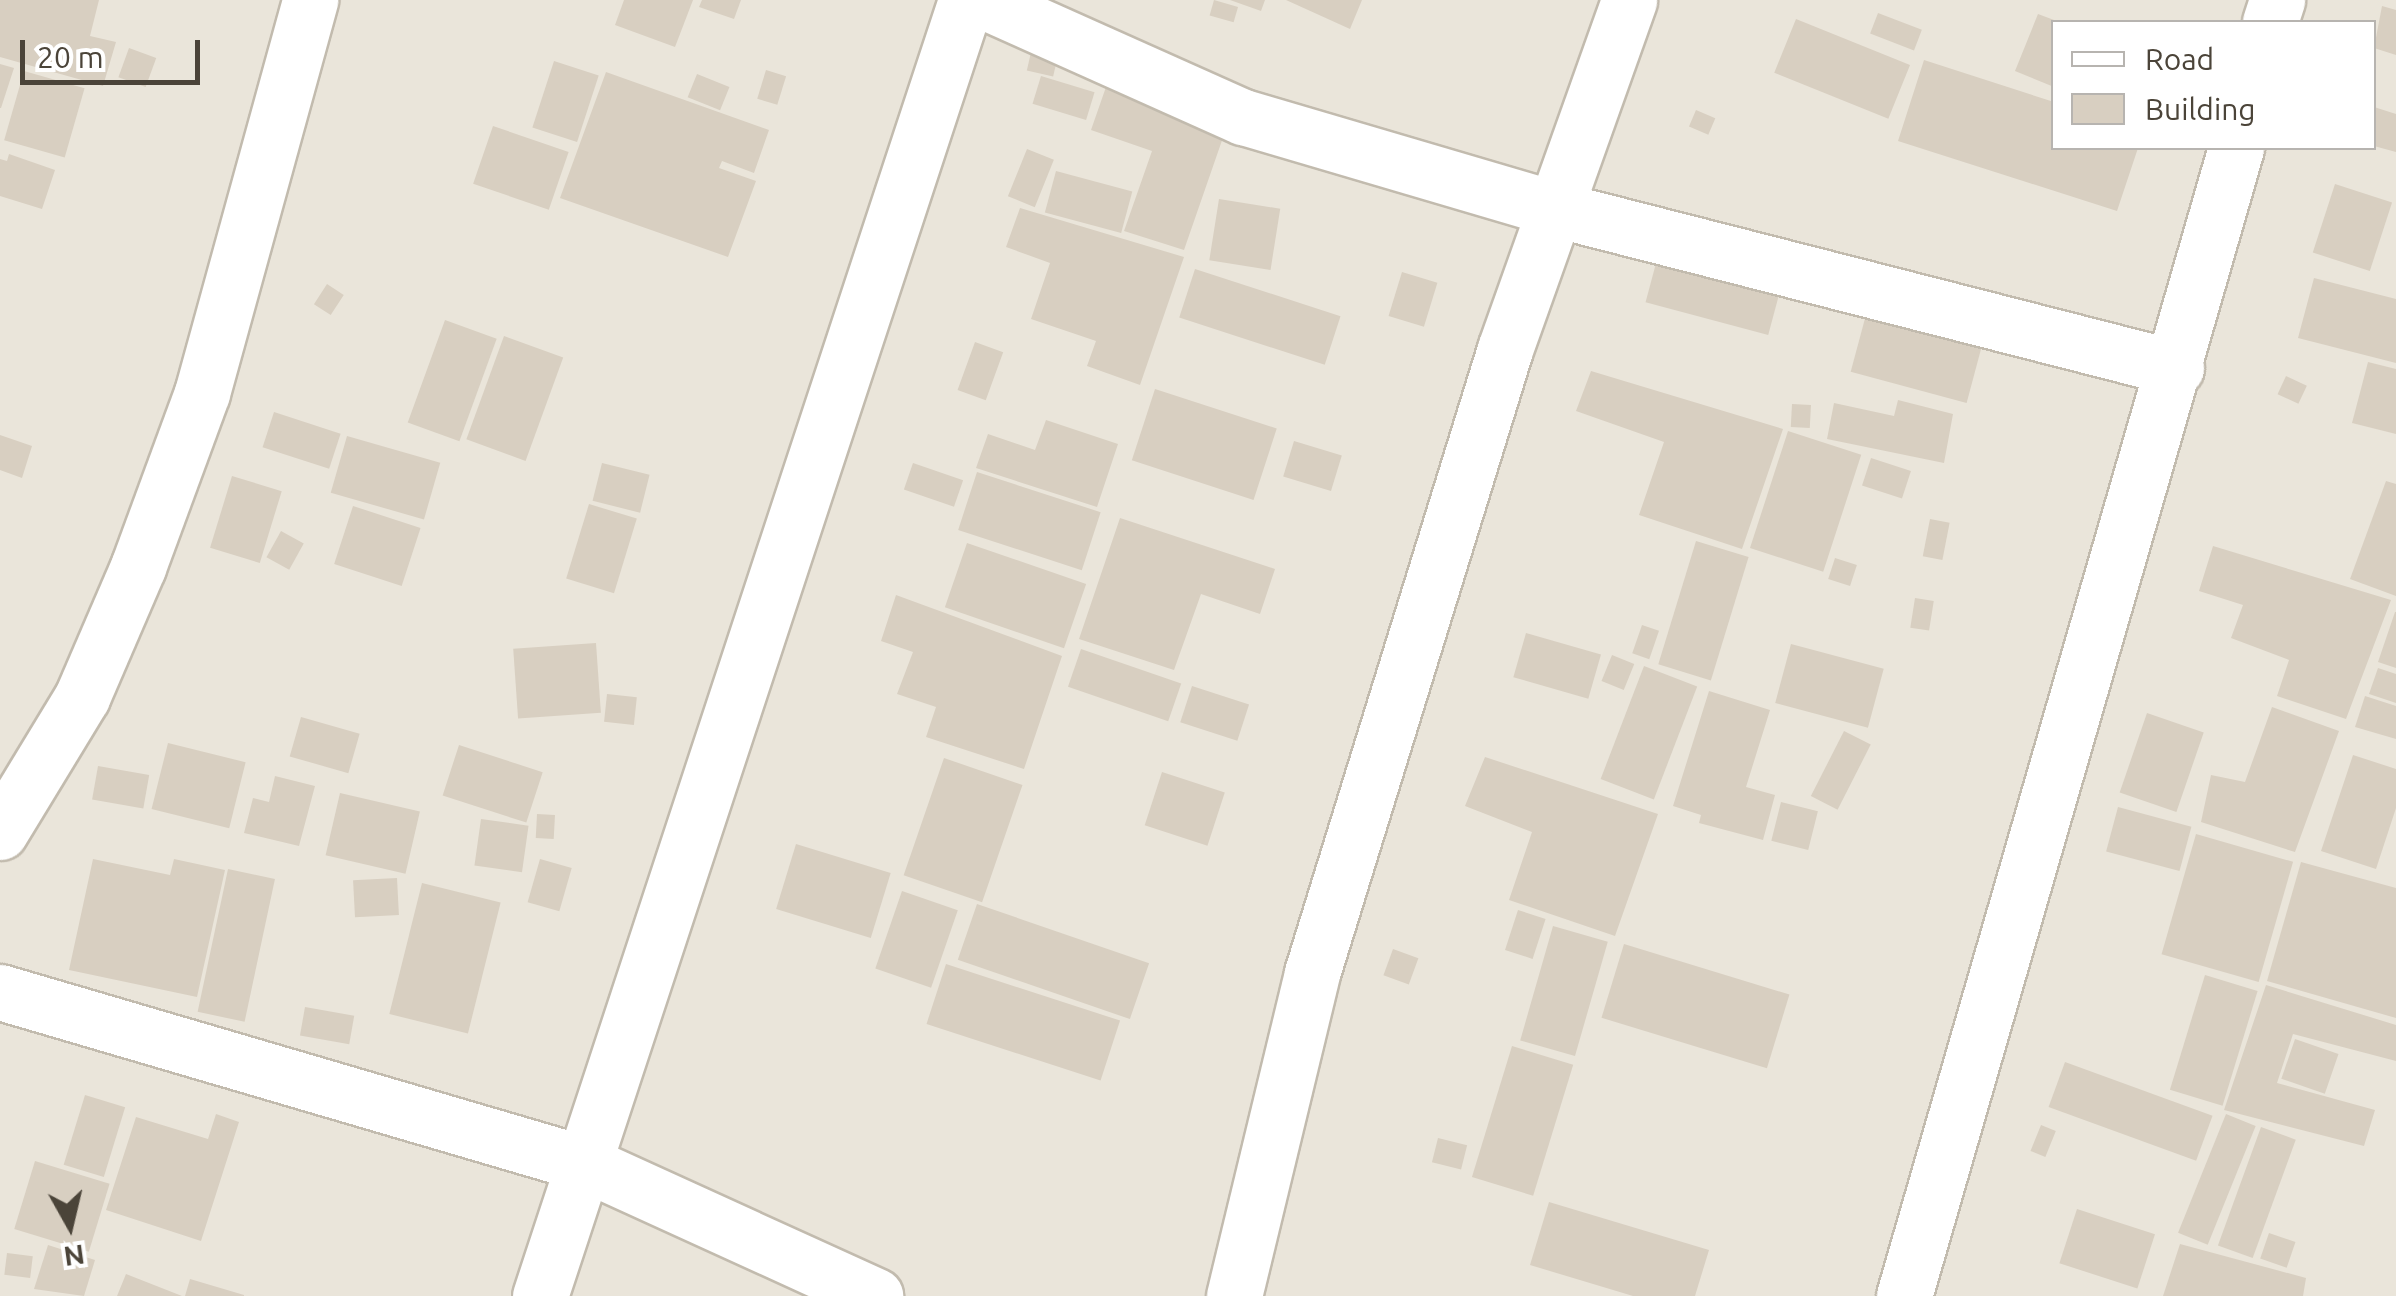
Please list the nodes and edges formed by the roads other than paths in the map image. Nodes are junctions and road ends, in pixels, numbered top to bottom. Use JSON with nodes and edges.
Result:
{"nodes":[{"id":1,"x":310,"y":0,"type":"edge"},
{"id":2,"x":966,"y":0,"type":"edge"},
{"id":3,"x":982,"y":0,"type":"edge"},
{"id":4,"x":1629,"y":0,"type":"edge"},
{"id":5,"x":2235,"y":150,"type":"edge"},
{"id":6,"x":1559,"y":210,"type":"junction"},
{"id":7,"x":2176,"y":368,"type":"junction"},
{"id":8,"x":0,"y":832,"type":"edge"},
{"id":9,"x":0,"y":992,"type":"edge"},
{"id":10,"x":586,"y":1164,"type":"junction"},
{"id":11,"x":540,"y":1296,"type":"edge"},
{"id":12,"x":875,"y":1296,"type":"edge"},
{"id":13,"x":1234,"y":1296,"type":"edge"},
{"id":14,"x":1904,"y":1296,"type":"edge"}],
"edges":[{"from":1,"to":8,"type":"street"},
{"from":2,"to":10,"type":"street"},
{"from":3,"to":6,"type":"street"},
{"from":4,"to":6,"type":"street"},
{"from":5,"to":7,"type":"street"},
{"from":6,"to":7,"type":"street"},
{"from":6,"to":13,"type":"street"},
{"from":7,"to":14,"type":"street"},
{"from":9,"to":10,"type":"street"},
{"from":10,"to":11,"type":"street"},
{"from":10,"to":12,"type":"street"}]}
